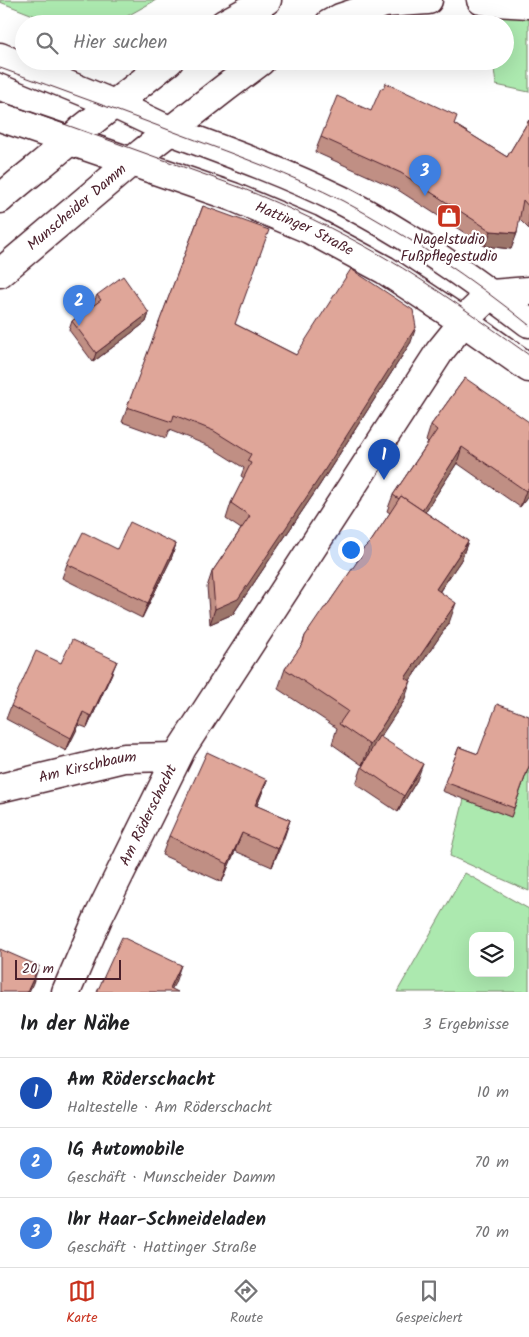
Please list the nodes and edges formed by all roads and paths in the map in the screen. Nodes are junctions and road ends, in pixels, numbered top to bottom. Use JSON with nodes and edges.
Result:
{"nodes":[{"id":1,"x":267,"y":0,"type":"edge"},
{"id":2,"x":428,"y":0,"type":"edge"},
{"id":3,"x":481,"y":0,"type":"edge"},
{"id":4,"x":529,"y":4,"type":"edge"},
{"id":5,"x":240,"y":15,"type":"edge"},
{"id":6,"x":349,"y":15,"type":"edge"},
{"id":7,"x":0,"y":57,"type":"edge"},
{"id":8,"x":15,"y":63,"type":"edge"},
{"id":9,"x":32,"y":70,"type":"edge"},
{"id":10,"x":157,"y":70,"type":"edge"},
{"id":11,"x":249,"y":70,"type":"edge"},
{"id":12,"x":114,"y":104,"type":"junction"},
{"id":13,"x":0,"y":117,"type":"edge"},
{"id":14,"x":171,"y":131,"type":"junction"},
{"id":15,"x":70,"y":141,"type":"junction"},
{"id":16,"x":132,"y":162,"type":"junction"},
{"id":17,"x":0,"y":199,"type":"edge"},
{"id":18,"x":0,"y":273,"type":"edge"},
{"id":19,"x":529,"y":291,"type":"edge"},
{"id":20,"x":490,"y":294,"type":"junction"},
{"id":21,"x":462,"y":322,"type":"junction"},
{"id":22,"x":529,"y":323,"type":"edge"},
{"id":23,"x":529,"y":368,"type":"edge"},
{"id":24,"x":177,"y":757,"type":"junction"},
{"id":25,"x":0,"y":788,"type":"edge"},
{"id":26,"x":66,"y":992,"type":"edge"}],
"edges":[{"from":1,"to":5,"type":"street"},
{"from":2,"to":6,"type":"street"},
{"from":3,"to":4,"type":"street"},
{"from":7,"to":8,"type":"street"},
{"from":9,"to":12,"type":"street"},
{"from":10,"to":12,"type":"street"},
{"from":11,"to":14,"type":"street"},
{"from":12,"to":14,"type":"street"},
{"from":12,"to":15,"type":"street"},
{"from":13,"to":15,"type":"street","name":"Hattinger Straße"},
{"from":14,"to":16,"type":"street"},
{"from":14,"to":20,"type":"street"},
{"from":15,"to":16,"type":"street","name":"Hattinger Straße"},
{"from":15,"to":17,"type":"street"},
{"from":16,"to":18,"type":"street","name":"Munscheider Damm"},
{"from":16,"to":21,"type":"street","name":"Hattinger Straße"},
{"from":19,"to":20,"type":"street"},
{"from":20,"to":21,"type":"street"},
{"from":20,"to":22,"type":"street"},
{"from":21,"to":23,"type":"street","name":"Hattinger Straße"},
{"from":21,"to":24,"type":"street","name":"Am Röderschacht"},
{"from":24,"to":25,"type":"street","name":"Am Kirschbaum"},
{"from":24,"to":26,"type":"street","name":"Am Röderschacht"}]}
